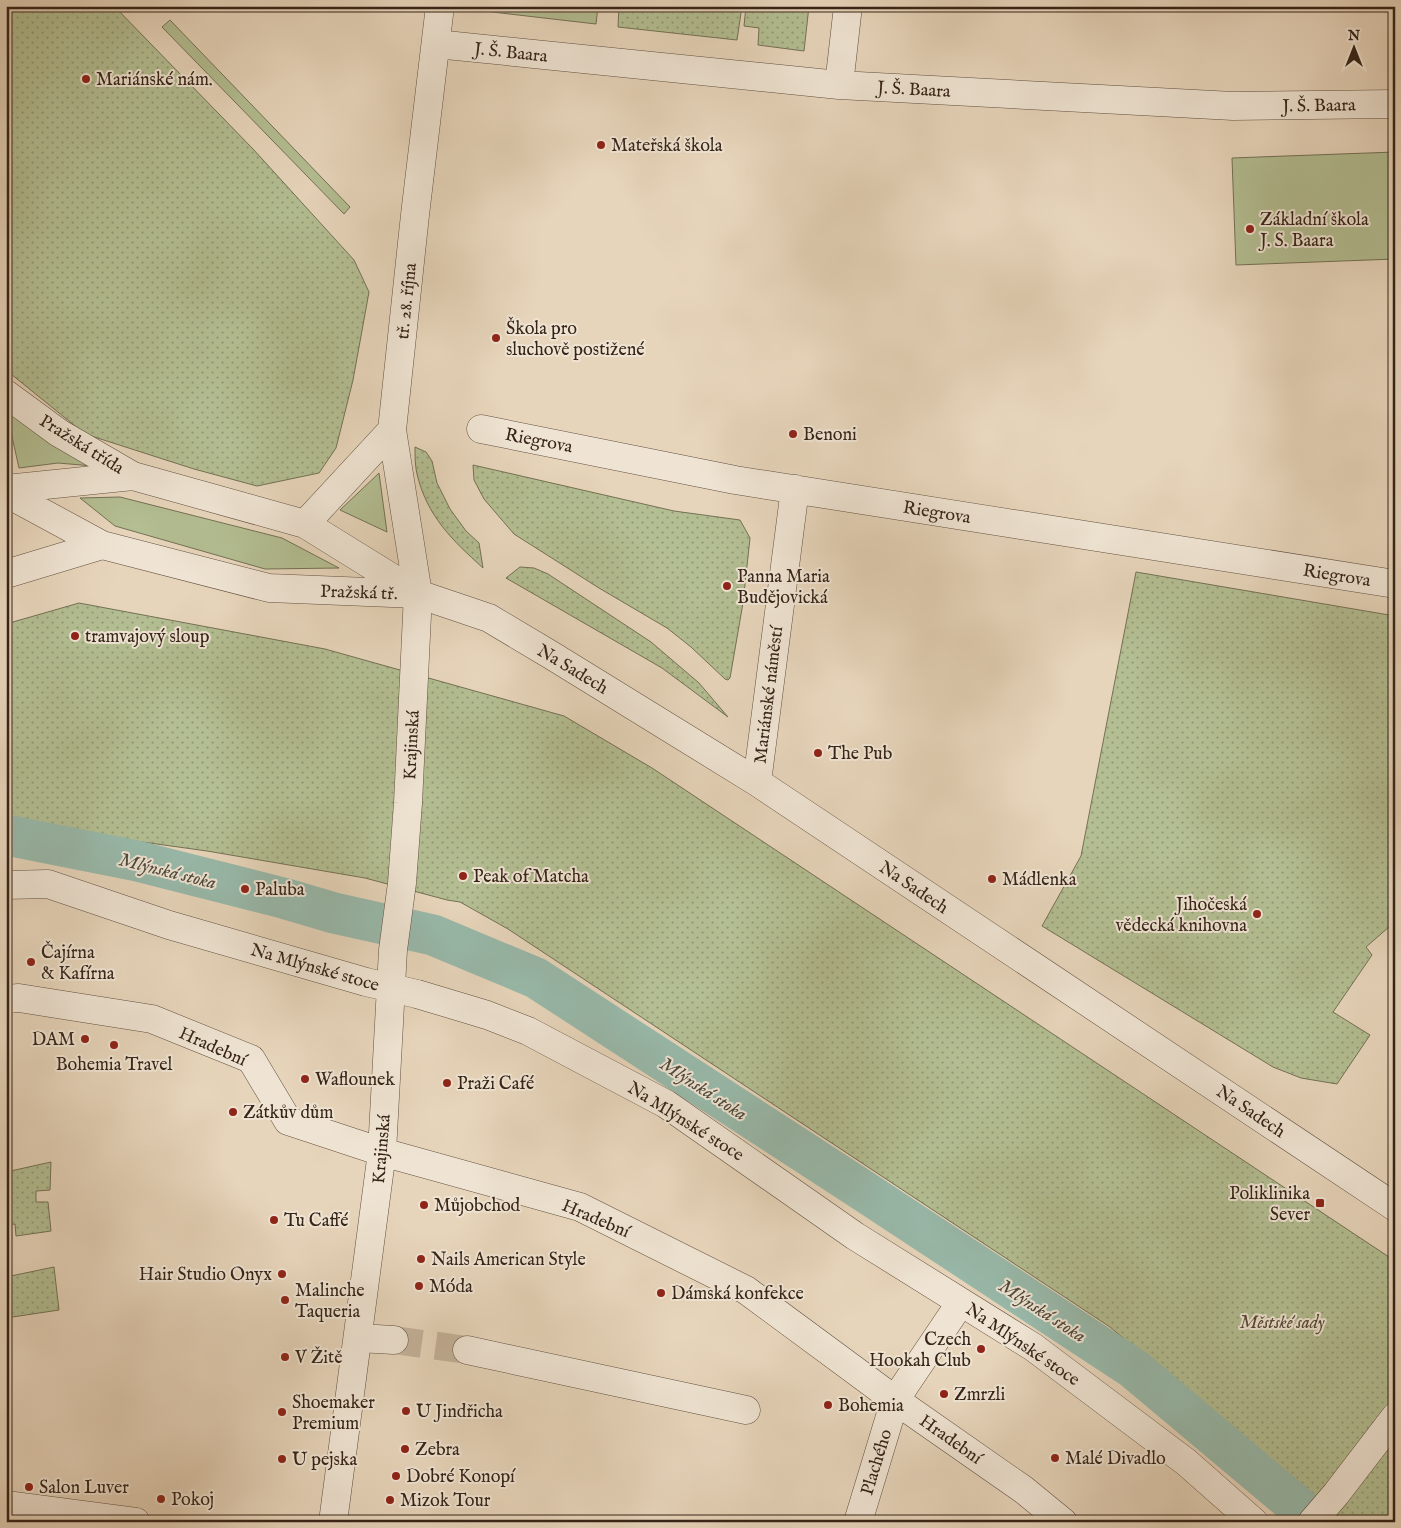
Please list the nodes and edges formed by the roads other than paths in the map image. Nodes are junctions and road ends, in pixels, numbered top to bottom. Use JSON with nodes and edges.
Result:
{"nodes":[{"id":1,"x":440,"y":6,"type":"edge"},
{"id":2,"x":848,"y":6,"type":"edge"},
{"id":3,"x":436,"y":44,"type":"junction"},
{"id":4,"x":839,"y":85,"type":"junction"},
{"id":5,"x":1395,"y":104,"type":"edge"},
{"id":6,"x":6,"y":394,"type":"edge"},
{"id":7,"x":481,"y":429,"type":"dead end"},
{"id":8,"x":392,"y":430,"type":"junction"},
{"id":9,"x":133,"y":476,"type":"junction"},
{"id":10,"x":6,"y":489,"type":"edge"},
{"id":11,"x":795,"y":490,"type":"junction"},
{"id":12,"x":6,"y":493,"type":"edge"},
{"id":13,"x":304,"y":524,"type":"junction"},
{"id":14,"x":102,"y":545,"type":"junction"},
{"id":15,"x":6,"y":574,"type":"edge"},
{"id":16,"x":1395,"y":584,"type":"edge"},
{"id":17,"x":418,"y":594,"type":"junction"},
{"id":18,"x":757,"y":782,"type":"junction"},
{"id":19,"x":6,"y":885,"type":"edge"},
{"id":20,"x":392,"y":988,"type":"junction"},
{"id":21,"x":6,"y":999,"type":"edge"},
{"id":22,"x":382,"y":1152,"type":"junction"},
{"id":23,"x":1395,"y":1207,"type":"edge"},
{"id":24,"x":961,"y":1302,"type":"junction"},
{"id":25,"x":358,"y":1338,"type":"junction"},
{"id":26,"x":394,"y":1340,"type":"tunnel mouth"},
{"id":27,"x":467,"y":1350,"type":"tunnel mouth"},
{"id":28,"x":896,"y":1400,"type":"junction"},
{"id":29,"x":746,"y":1410,"type":"dead end"},
{"id":30,"x":1395,"y":1417,"type":"edge"},
{"id":31,"x":6,"y":1505,"type":"edge"},
{"id":32,"x":136,"y":1522,"type":"edge"},
{"id":33,"x":333,"y":1522,"type":"edge"},
{"id":34,"x":858,"y":1522,"type":"edge"},
{"id":35,"x":1063,"y":1522,"type":"edge"},
{"id":36,"x":1254,"y":1522,"type":"edge"},
{"id":37,"x":1312,"y":1522,"type":"edge"}],
"edges":[{"from":1,"to":3,"type":"street","name":"tř. 28. října"},
{"from":2,"to":4,"type":"street"},
{"from":3,"to":4,"type":"street","name":"J. Š. Baara"},
{"from":3,"to":8,"type":"street","name":"tř. 28. října"},
{"from":4,"to":5,"type":"street","name":"J. Š. Baara"},
{"from":6,"to":9,"type":"street","name":"Pražská třída"},
{"from":7,"to":11,"type":"street","name":"Riegrova"},
{"from":8,"to":13,"type":"street"},
{"from":8,"to":17,"type":"street","name":"tř. 28. října"},
{"from":9,"to":10,"type":"street"},
{"from":9,"to":13,"type":"street","name":"Pražská tř."},
{"from":11,"to":16,"type":"street","name":"Riegrova"},
{"from":11,"to":18,"type":"street","name":"Mariánské náměstí"},
{"from":12,"to":14,"type":"street","name":"Pražská tř."},
{"from":13,"to":17,"type":"street","name":"Pražská tř."},
{"from":14,"to":15,"type":"street"},
{"from":14,"to":17,"type":"street","name":"Pražská tř."},
{"from":17,"to":18,"type":"street","name":"Na Sadech"},
{"from":17,"to":20,"type":"street","name":"Krajinská"},
{"from":18,"to":23,"type":"street","name":"Na Sadech"},
{"from":19,"to":20,"type":"street","name":"Na Mlýnské stoce"},
{"from":20,"to":22,"type":"street","name":"Krajinská"},
{"from":20,"to":24,"type":"street","name":"Na Mlýnské stoce"},
{"from":21,"to":22,"type":"street","name":"Hradební"},
{"from":22,"to":25,"type":"street","name":"Krajinská"},
{"from":22,"to":28,"type":"street","name":"Hradební"},
{"from":24,"to":28,"type":"street","name":"Plachého"},
{"from":24,"to":36,"type":"street","name":"Na Mlýnské stoce"},
{"from":25,"to":26,"type":"street"},
{"from":25,"to":33,"type":"street","name":"Krajinská"},
{"from":27,"to":29,"type":"street"},
{"from":28,"to":34,"type":"street","name":"Plachého"},
{"from":28,"to":35,"type":"street","name":"Hradební"},
{"from":30,"to":37,"type":"street"},
{"from":31,"to":32,"type":"street"}]}
